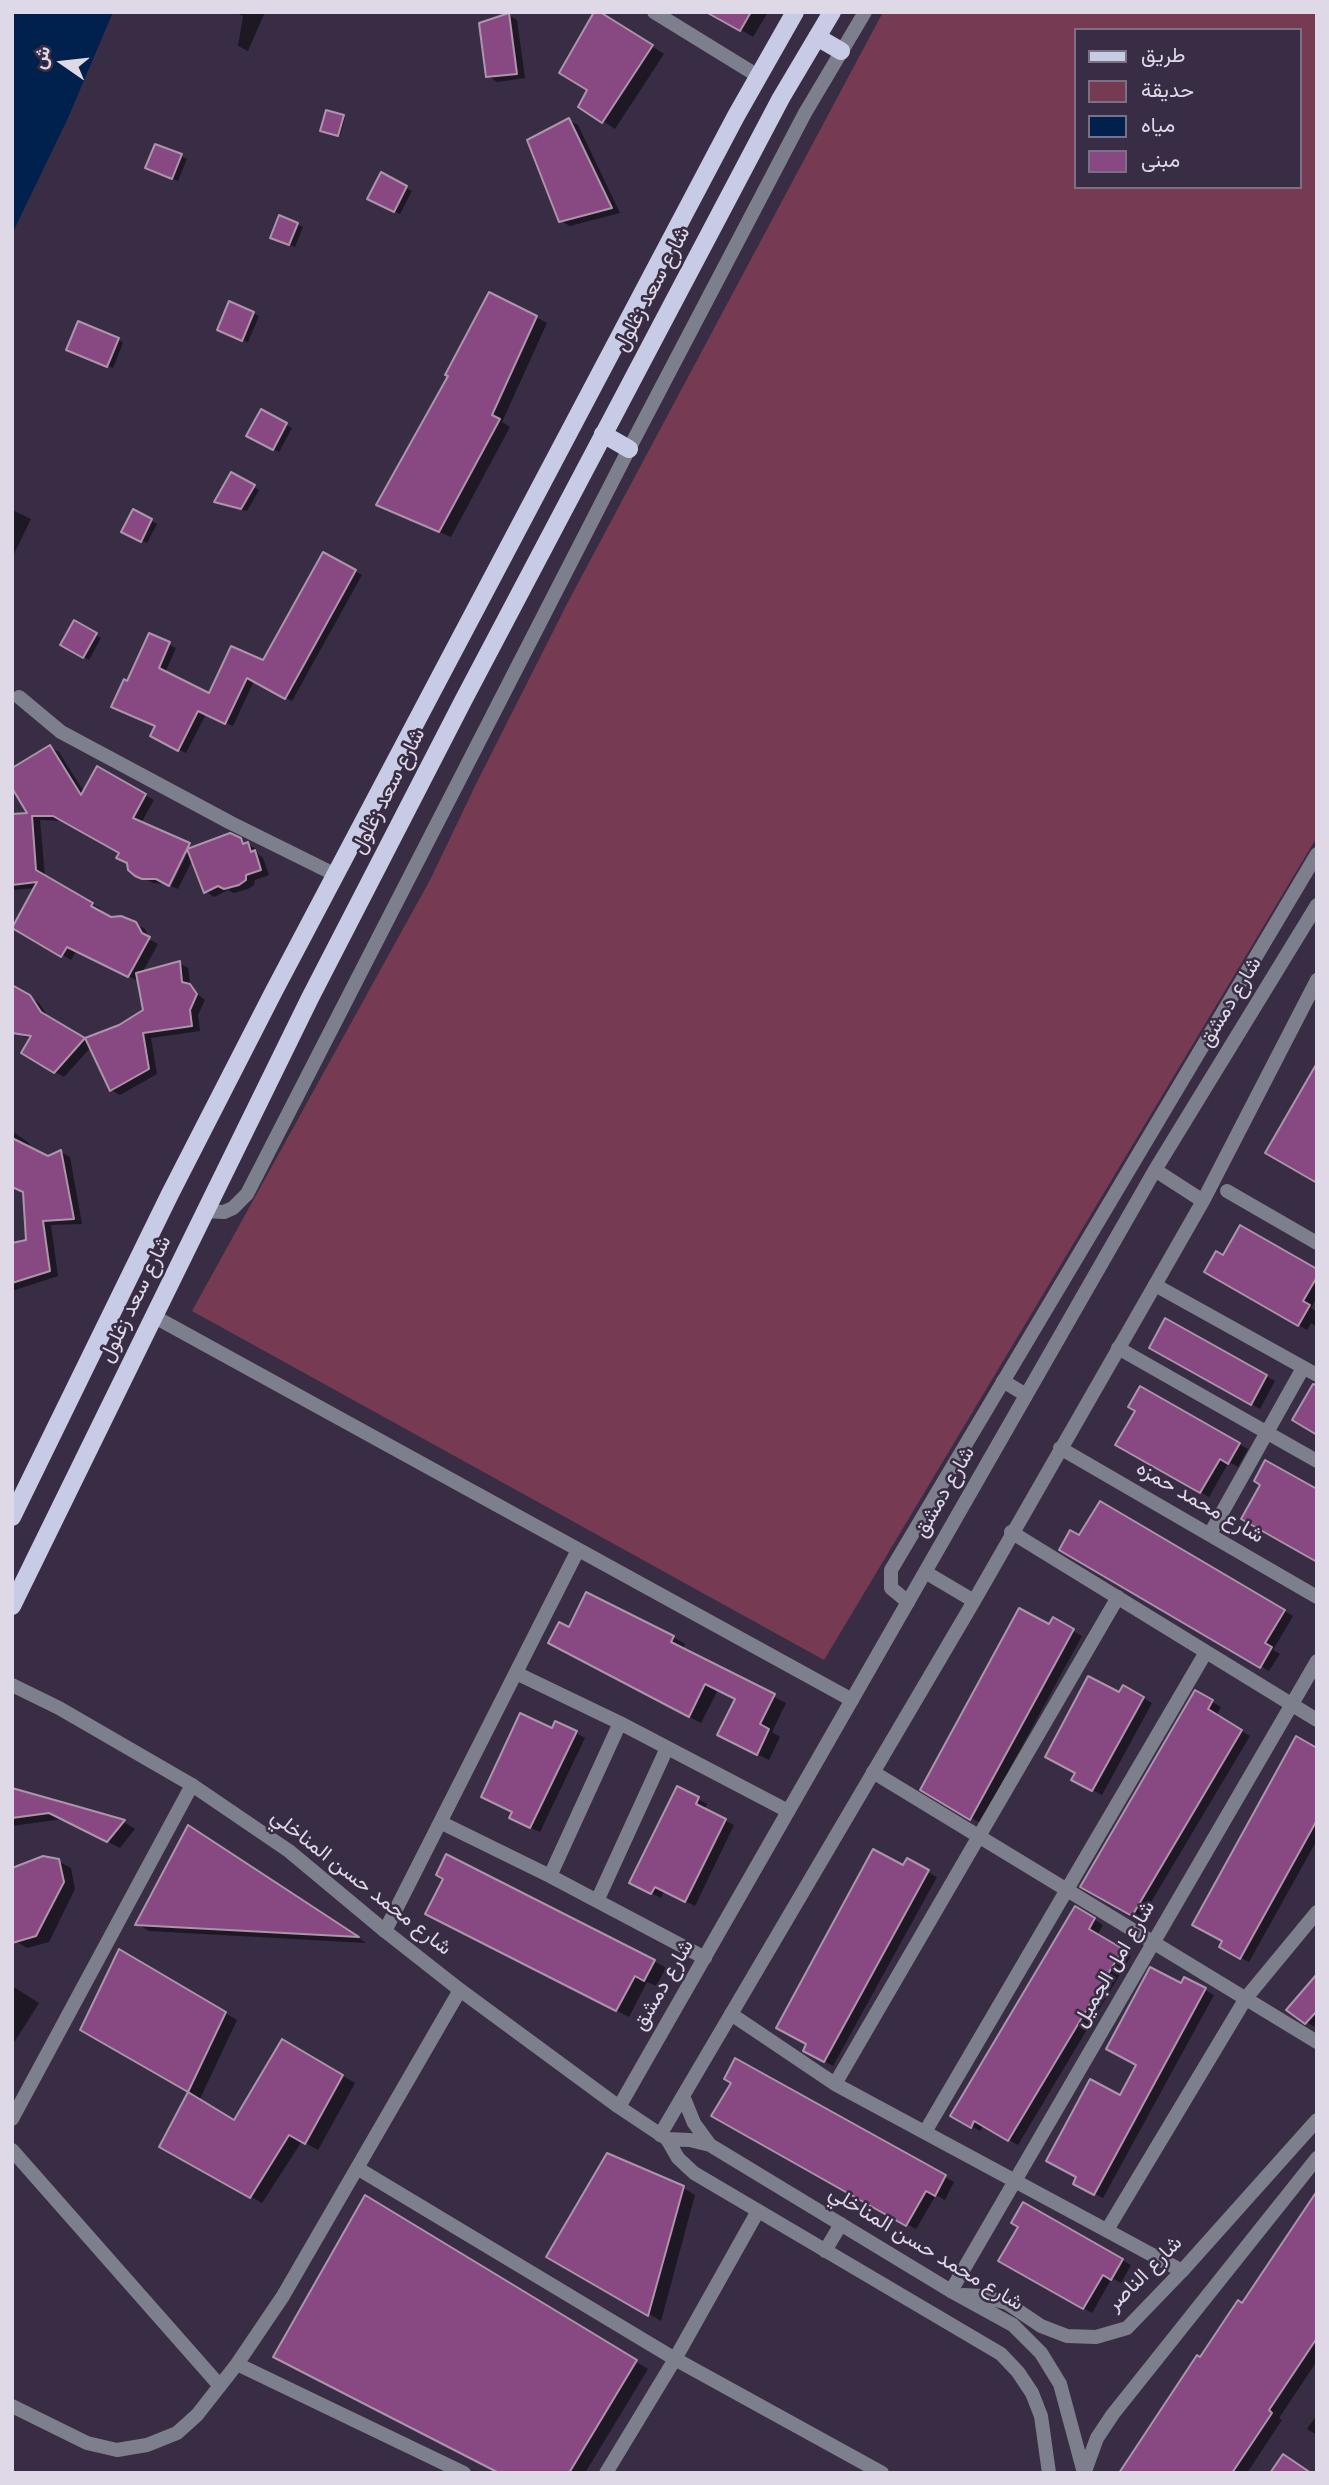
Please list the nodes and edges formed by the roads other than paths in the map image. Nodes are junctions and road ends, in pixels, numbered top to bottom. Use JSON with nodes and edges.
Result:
{"nodes":[{"id":1,"x":654,"y":12,"type":"edge"},
{"id":2,"x":795,"y":12,"type":"edge"},
{"id":3,"x":832,"y":12,"type":"edge"},
{"id":4,"x":865,"y":12,"type":"edge"},
{"id":5,"x":817,"y":37,"type":"junction"},
{"id":6,"x":841,"y":51,"type":"junction"},
{"id":7,"x":758,"y":76,"type":"junction"},
{"id":8,"x":603,"y":434,"type":"junction"},
{"id":9,"x":629,"y":449,"type":"junction"},
{"id":10,"x":436,"y":687,"type":"junction"},
{"id":11,"x":19,"y":697,"type":"dead end"},
{"id":12,"x":463,"y":701,"type":"junction"},
{"id":13,"x":1317,"y":855,"type":"edge"},
{"id":14,"x":336,"y":875,"type":"junction"},
{"id":15,"x":1317,"y":905,"type":"edge"},
{"id":16,"x":1317,"y":980,"type":"edge"},
{"id":17,"x":1155,"y":1170,"type":"junction"},
{"id":18,"x":1227,"y":1191,"type":"dead end"},
{"id":19,"x":1203,"y":1201,"type":"junction"},
{"id":20,"x":205,"y":1212,"type":"junction"},
{"id":21,"x":1317,"y":1243,"type":"edge"},
{"id":22,"x":1155,"y":1285,"type":"junction"},
{"id":23,"x":155,"y":1317,"type":"junction"},
{"id":24,"x":1118,"y":1348,"type":"junction"},
{"id":25,"x":1303,"y":1368,"type":"junction"},
{"id":26,"x":1317,"y":1376,"type":"edge"},
{"id":27,"x":1003,"y":1381,"type":"junction"},
{"id":28,"x":1026,"y":1395,"type":"junction"},
{"id":29,"x":1268,"y":1432,"type":"junction"},
{"id":30,"x":1060,"y":1448,"type":"junction"},
{"id":31,"x":1317,"y":1461,"type":"edge"},
{"id":32,"x":12,"y":1517,"type":"edge"},
{"id":33,"x":1011,"y":1532,"type":"junction"},
{"id":34,"x":1210,"y":1534,"type":"junction"},
{"id":35,"x":578,"y":1550,"type":"junction"},
{"id":36,"x":925,"y":1572,"type":"junction"},
{"id":37,"x":1118,"y":1597,"type":"junction"},
{"id":38,"x":1317,"y":1597,"type":"edge"},
{"id":39,"x":974,"y":1601,"type":"junction"},
{"id":40,"x":908,"y":1602,"type":"junction"},
{"id":41,"x":12,"y":1606,"type":"edge"},
{"id":42,"x":1206,"y":1652,"type":"junction"},
{"id":43,"x":1317,"y":1661,"type":"edge"},
{"id":44,"x":516,"y":1673,"type":"junction"},
{"id":45,"x":12,"y":1685,"type":"edge"},
{"id":46,"x":852,"y":1700,"type":"junction"},
{"id":47,"x":1292,"y":1704,"type":"junction"},
{"id":48,"x":1317,"y":1720,"type":"edge"},
{"id":49,"x":620,"y":1723,"type":"junction"},
{"id":50,"x":667,"y":1748,"type":"junction"},
{"id":51,"x":873,"y":1772,"type":"junction"},
{"id":52,"x":192,"y":1785,"type":"junction"},
{"id":53,"x":788,"y":1811,"type":"junction"},
{"id":54,"x":442,"y":1823,"type":"junction"},
{"id":55,"x":979,"y":1836,"type":"junction"},
{"id":56,"x":550,"y":1876,"type":"junction"},
{"id":57,"x":1067,"y":1889,"type":"junction"},
{"id":58,"x":597,"y":1901,"type":"junction"},
{"id":59,"x":1317,"y":1912,"type":"edge"},
{"id":60,"x":385,"y":1931,"type":"junction"},
{"id":61,"x":1154,"y":1942,"type":"junction"},
{"id":62,"x":705,"y":1958,"type":"junction"},
{"id":63,"x":460,"y":1990,"type":"junction"},
{"id":64,"x":1246,"y":1998,"type":"junction"},
{"id":65,"x":731,"y":2014,"type":"junction"},
{"id":66,"x":1317,"y":2042,"type":"edge"},
{"id":67,"x":835,"y":2084,"type":"junction"},
{"id":68,"x":683,"y":2096,"type":"junction"},
{"id":69,"x":619,"y":2107,"type":"junction"},
{"id":70,"x":12,"y":2119,"type":"edge"},
{"id":71,"x":1317,"y":2120,"type":"edge"},
{"id":72,"x":925,"y":2132,"type":"junction"},
{"id":73,"x":664,"y":2137,"type":"junction"},
{"id":74,"x":710,"y":2145,"type":"junction"},
{"id":75,"x":12,"y":2150,"type":"edge"},
{"id":76,"x":1317,"y":2158,"type":"edge"},
{"id":77,"x":357,"y":2168,"type":"junction"},
{"id":78,"x":1015,"y":2181,"type":"junction"},
{"id":79,"x":758,"y":2211,"type":"junction"},
{"id":80,"x":841,"y":2224,"type":"junction"},
{"id":81,"x":1107,"y":2231,"type":"junction"},
{"id":82,"x":825,"y":2251,"type":"junction"},
{"id":83,"x":1182,"y":2272,"type":"junction"},
{"id":84,"x":955,"y":2293,"type":"junction"},
{"id":85,"x":675,"y":2359,"type":"junction"},
{"id":86,"x":237,"y":2364,"type":"junction"},
{"id":87,"x":220,"y":2386,"type":"junction"},
{"id":88,"x":12,"y":2406,"type":"edge"},
{"id":89,"x":464,"y":2473,"type":"edge"},
{"id":90,"x":606,"y":2473,"type":"edge"},
{"id":91,"x":882,"y":2473,"type":"edge"},
{"id":92,"x":1049,"y":2473,"type":"edge"},
{"id":93,"x":1084,"y":2473,"type":"edge"}],
"edges":[{"from":1,"to":7,"type":"street"},
{"from":2,"to":7,"type":"main road","name":"شارع سعد زغلول"},
{"from":3,"to":5,"type":"main road","name":"شارع سعد زغلول"},
{"from":4,"to":6,"type":"street"},
{"from":5,"to":6,"type":"main road"},
{"from":5,"to":8,"type":"main road","name":"شارع سعد زغلول"},
{"from":6,"to":9,"type":"street"},
{"from":7,"to":10,"type":"main road","name":"شارع سعد زغلول"},
{"from":8,"to":9,"type":"main road"},
{"from":8,"to":12,"type":"main road","name":"شارع سعد زغلول"},
{"from":9,"to":20,"type":"street"},
{"from":10,"to":12,"type":"main road"},
{"from":10,"to":14,"type":"main road","name":"شارع سعد زغلول"},
{"from":11,"to":14,"type":"street"},
{"from":12,"to":20,"type":"main road","name":"شارع سعد زغلول"},
{"from":13,"to":27,"type":"street"},
{"from":14,"to":32,"type":"main road","name":"شارع سعد زغلول"},
{"from":15,"to":17,"type":"street","name":"شارع دمشق"},
{"from":16,"to":19,"type":"street"},
{"from":17,"to":19,"type":"street"},
{"from":17,"to":28,"type":"street","name":"شارع دمشق"},
{"from":18,"to":21,"type":"street"},
{"from":19,"to":22,"type":"street"},
{"from":20,"to":23,"type":"main road","name":"شارع سعد زغلول"},
{"from":22,"to":24,"type":"street"},
{"from":22,"to":25,"type":"street"},
{"from":23,"to":35,"type":"street"},
{"from":23,"to":41,"type":"main road","name":"شارع سعد زغلول"},
{"from":24,"to":29,"type":"street"},
{"from":24,"to":30,"type":"street"},
{"from":25,"to":26,"type":"street"},
{"from":25,"to":29,"type":"street"},
{"from":27,"to":28,"type":"street"},
{"from":27,"to":40,"type":"street"},
{"from":28,"to":36,"type":"street","name":"شارع دمشق"},
{"from":29,"to":31,"type":"street"},
{"from":29,"to":34,"type":"street"},
{"from":30,"to":33,"type":"street"},
{"from":30,"to":34,"type":"street","name":"شارع محمد حمزه"},
{"from":33,"to":37,"type":"street"},
{"from":33,"to":39,"type":"street"},
{"from":34,"to":38,"type":"street","name":"شارع محمد حمزه"},
{"from":35,"to":44,"type":"street"},
{"from":35,"to":46,"type":"street"},
{"from":36,"to":39,"type":"street"},
{"from":36,"to":40,"type":"street","name":"شارع دمشق"},
{"from":37,"to":42,"type":"street"},
{"from":37,"to":55,"type":"street"},
{"from":39,"to":51,"type":"street"},
{"from":40,"to":46,"type":"street","name":"شارع دمشق"},
{"from":42,"to":47,"type":"street"},
{"from":42,"to":57,"type":"street"},
{"from":43,"to":47,"type":"street","name":"شارع امل الجميل"},
{"from":44,"to":49,"type":"street"},
{"from":44,"to":54,"type":"street"},
{"from":45,"to":52,"type":"street","name":"شارع محمد حسن المناخلي"},
{"from":46,"to":53,"type":"street","name":"شارع دمشق"},
{"from":47,"to":48,"type":"street"},
{"from":47,"to":61,"type":"street","name":"شارع امل الجميل"},
{"from":49,"to":50,"type":"street"},
{"from":49,"to":56,"type":"street"},
{"from":50,"to":53,"type":"street"},
{"from":50,"to":58,"type":"street"},
{"from":51,"to":55,"type":"street"},
{"from":51,"to":65,"type":"street"},
{"from":52,"to":60,"type":"street","name":"شارع محمد حسن المناخلي"},
{"from":52,"to":70,"type":"street"},
{"from":53,"to":62,"type":"street","name":"شارع دمشق"},
{"from":54,"to":56,"type":"street"},
{"from":54,"to":60,"type":"street"},
{"from":55,"to":57,"type":"street"},
{"from":55,"to":67,"type":"street"},
{"from":56,"to":58,"type":"street"},
{"from":57,"to":61,"type":"street"},
{"from":57,"to":72,"type":"street"},
{"from":58,"to":62,"type":"street"},
{"from":59,"to":64,"type":"street"},
{"from":60,"to":63,"type":"street","name":"شارع محمد حسن المناخلي"},
{"from":61,"to":64,"type":"street"},
{"from":61,"to":78,"type":"street","name":"شارع امل الجميل"},
{"from":62,"to":69,"type":"street","name":"شارع دمشق"},
{"from":63,"to":69,"type":"street","name":"شارع محمد حسن المناخلي"},
{"from":63,"to":77,"type":"street"},
{"from":64,"to":66,"type":"street"},
{"from":64,"to":81,"type":"street"},
{"from":65,"to":67,"type":"street"},
{"from":65,"to":68,"type":"street"},
{"from":67,"to":72,"type":"street"},
{"from":68,"to":73,"type":"street"},
{"from":68,"to":74,"type":"street"},
{"from":69,"to":73,"type":"street","name":"شارع محمد حسن المناخلي"},
{"from":71,"to":83,"type":"street","name":"شارع الناصر"},
{"from":72,"to":78,"type":"street"},
{"from":73,"to":74,"type":"street","name":"شارع محمد حسن المناخلي"},
{"from":73,"to":79,"type":"street","name":"شارع محمد حسن المناخلي"},
{"from":74,"to":80,"type":"street","name":"شارع محمد حسن المناخلي"},
{"from":75,"to":87,"type":"street"},
{"from":76,"to":93,"type":"street"},
{"from":77,"to":85,"type":"street"},
{"from":77,"to":86,"type":"street"},
{"from":78,"to":81,"type":"street"},
{"from":78,"to":84,"type":"street","name":"شارع امل الجميل"},
{"from":79,"to":82,"type":"street","name":"شارع محمد حسن المناخلي"},
{"from":79,"to":85,"type":"street"},
{"from":80,"to":82,"type":"street"},
{"from":80,"to":84,"type":"street","name":"شارع محمد حسن المناخلي"},
{"from":81,"to":83,"type":"street"},
{"from":82,"to":92,"type":"street","name":"شارع محمد حسن المناخلي"},
{"from":83,"to":84,"type":"street","name":"شارع الناصر"},
{"from":84,"to":93,"type":"street","name":"شارع محمد حسن المناخلي"},
{"from":85,"to":90,"type":"street"},
{"from":85,"to":91,"type":"street"},
{"from":86,"to":87,"type":"street"},
{"from":86,"to":89,"type":"street"},
{"from":87,"to":88,"type":"street"}]}
